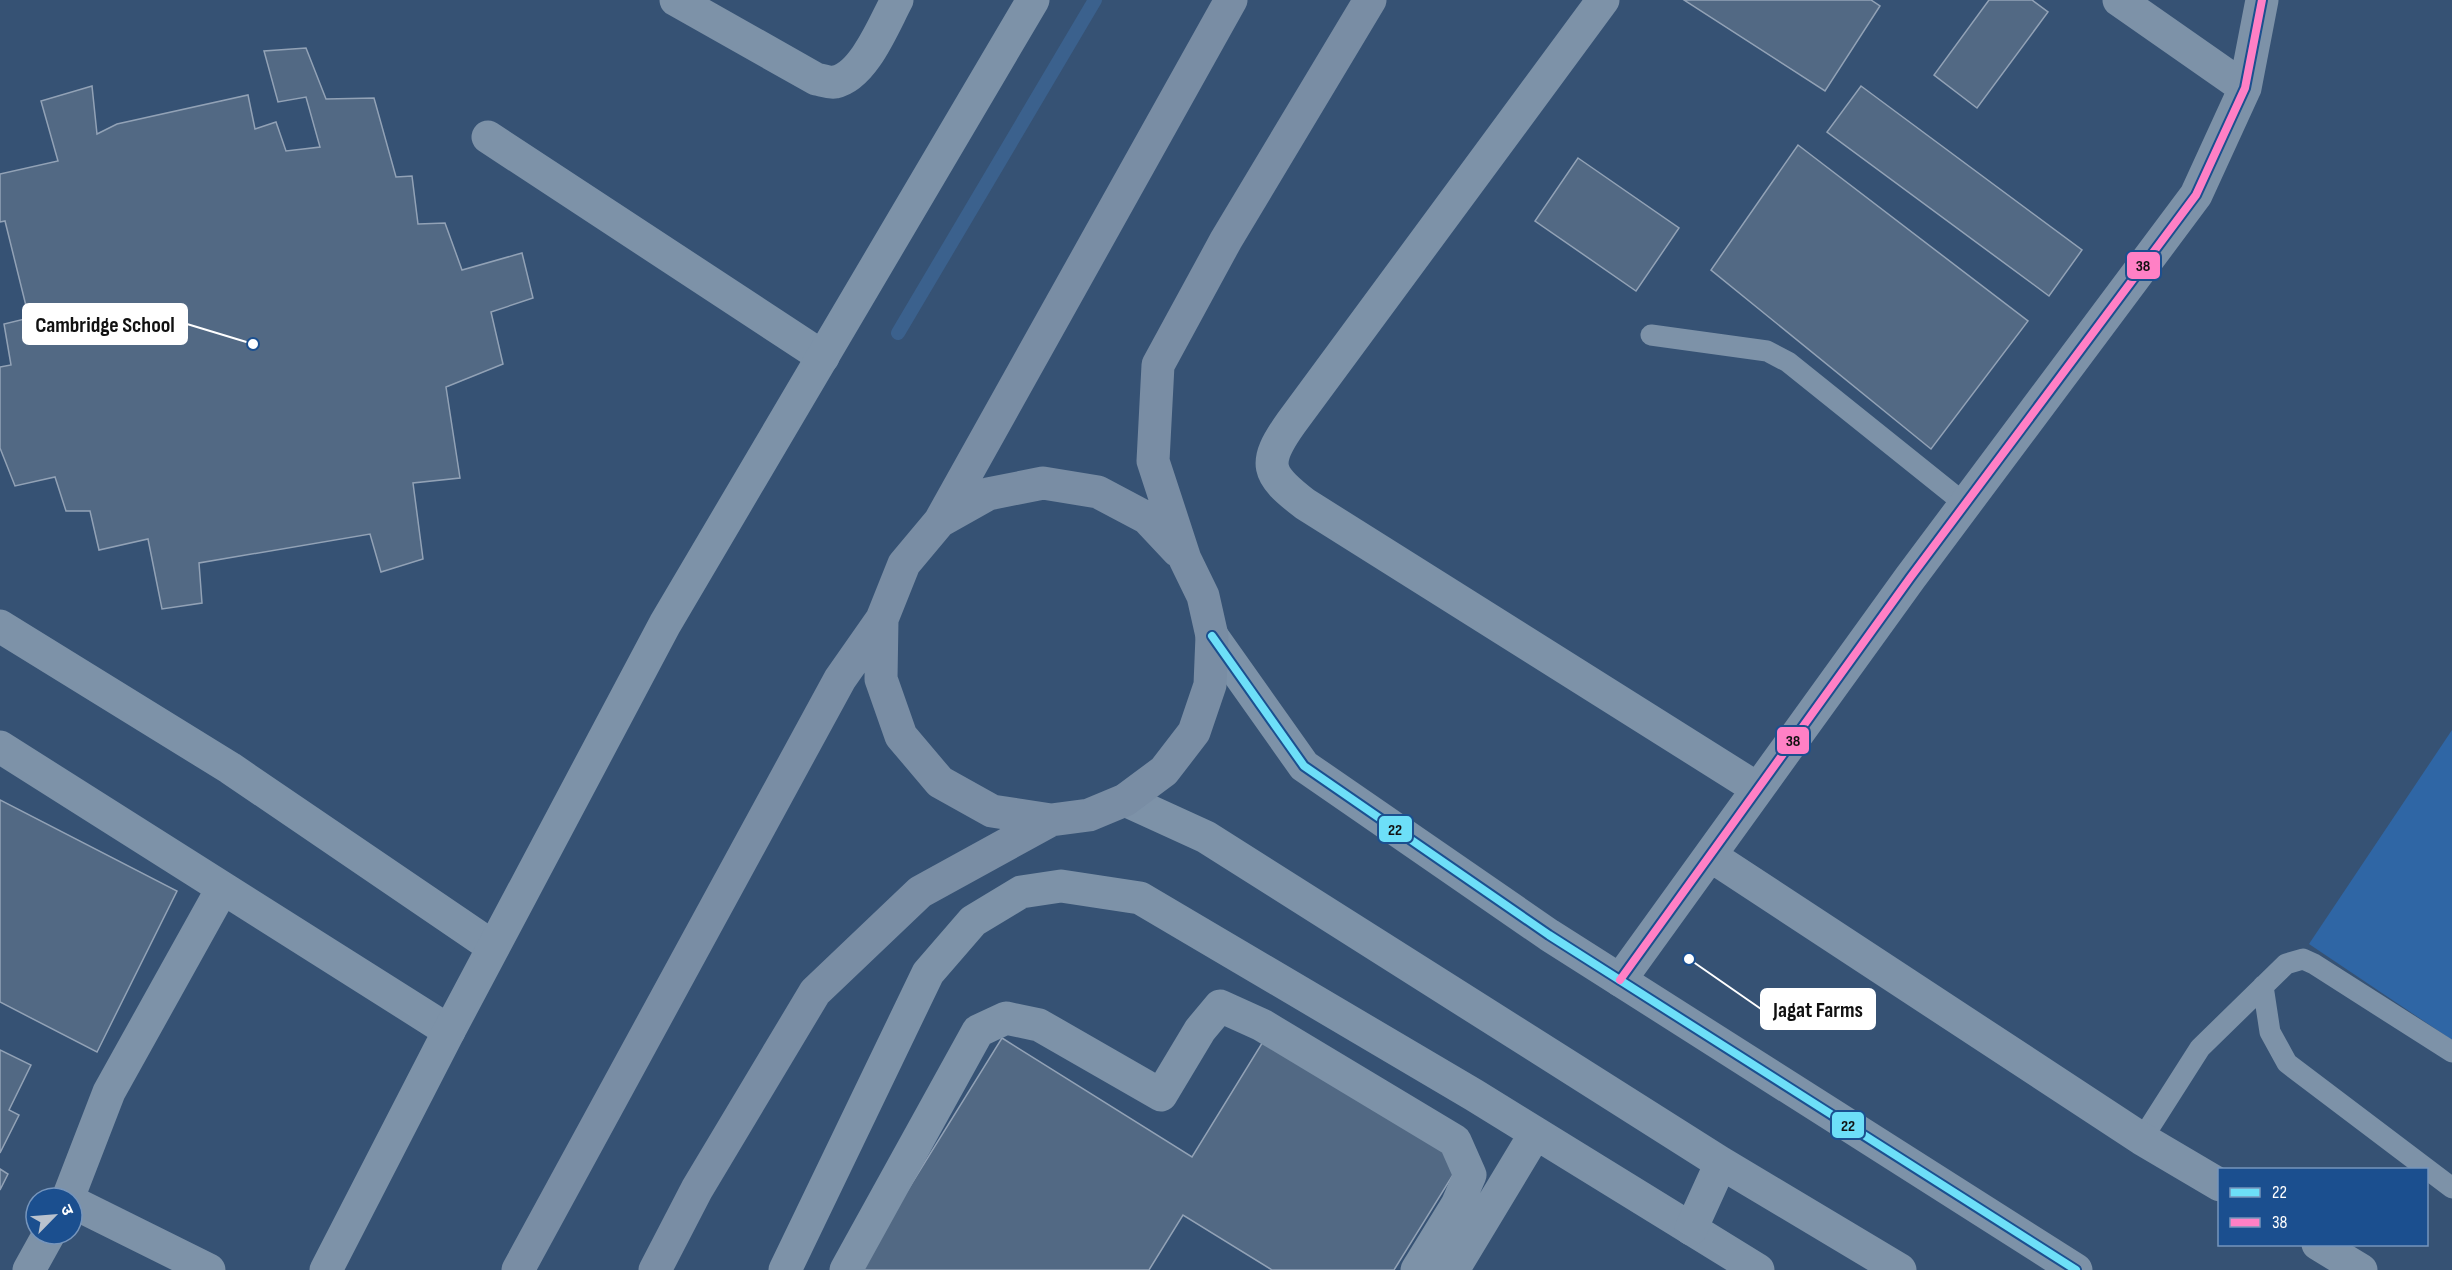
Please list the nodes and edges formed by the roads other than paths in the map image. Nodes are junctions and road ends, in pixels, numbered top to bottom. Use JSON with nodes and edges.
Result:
{"nodes":[{"id":1,"x":676,"y":0,"type":"edge"},
{"id":2,"x":897,"y":0,"type":"edge"},
{"id":3,"x":1033,"y":0,"type":"edge"},
{"id":4,"x":1231,"y":0,"type":"edge"},
{"id":5,"x":1370,"y":0,"type":"edge"},
{"id":6,"x":1603,"y":0,"type":"edge"},
{"id":7,"x":2119,"y":0,"type":"edge"},
{"id":8,"x":2262,"y":0,"type":"edge"},
{"id":9,"x":2245,"y":88,"type":"junction"},
{"id":10,"x":488,"y":137,"type":"dead end"},
{"id":11,"x":1651,"y":335,"type":"dead end"},
{"id":12,"x":823,"y":357,"type":"junction"},
{"id":13,"x":1965,"y":504,"type":"junction"},
{"id":14,"x":940,"y":521,"type":"junction"},
{"id":15,"x":1185,"y":559,"type":"junction"},
{"id":16,"x":882,"y":619,"type":"junction"},
{"id":17,"x":0,"y":626,"type":"edge"},
{"id":18,"x":1212,"y":636,"type":"junction"},
{"id":19,"x":0,"y":747,"type":"edge"},
{"id":20,"x":1758,"y":789,"type":"junction"},
{"id":21,"x":1125,"y":800,"type":"junction"},
{"id":22,"x":1051,"y":820,"type":"junction"},
{"id":23,"x":1711,"y":856,"type":"junction"},
{"id":24,"x":222,"y":889,"type":"junction"},
{"id":25,"x":493,"y":947,"type":"junction"},
{"id":26,"x":1620,"y":980,"type":"junction"},
{"id":27,"x":2263,"y":986,"type":"junction"},
{"id":28,"x":449,"y":1030,"type":"junction"},
{"id":29,"x":2452,"y":1052,"type":"edge"},
{"id":30,"x":1534,"y":1134,"type":"junction"},
{"id":31,"x":2142,"y":1139,"type":"junction"},
{"id":32,"x":1721,"y":1163,"type":"junction"},
{"id":33,"x":2426,"y":1168,"type":"edge"},
{"id":34,"x":2428,"y":1170,"type":"edge"},
{"id":35,"x":2218,"y":1184,"type":"edge"},
{"id":36,"x":73,"y":1186,"type":"edge"},
{"id":37,"x":2452,"y":1188,"type":"edge"},
{"id":38,"x":84,"y":1208,"type":"edge"},
{"id":39,"x":1691,"y":1229,"type":"junction"},
{"id":40,"x":42,"y":1246,"type":"edge"},
{"id":41,"x":2320,"y":1246,"type":"edge"},
{"id":42,"x":29,"y":1270,"type":"edge"},
{"id":43,"x":208,"y":1270,"type":"edge"},
{"id":44,"x":326,"y":1270,"type":"edge"},
{"id":45,"x":518,"y":1270,"type":"edge"},
{"id":46,"x":655,"y":1270,"type":"edge"},
{"id":47,"x":785,"y":1270,"type":"edge"},
{"id":48,"x":846,"y":1270,"type":"edge"},
{"id":49,"x":1417,"y":1270,"type":"edge"},
{"id":50,"x":1453,"y":1270,"type":"edge"},
{"id":51,"x":1758,"y":1270,"type":"edge"},
{"id":52,"x":1900,"y":1270,"type":"edge"},
{"id":53,"x":2076,"y":1270,"type":"edge"},
{"id":54,"x":2361,"y":1270,"type":"edge"}],
"edges":[{"from":1,"to":2,"type":"street"},
{"from":3,"to":12,"type":"street"},
{"from":4,"to":14,"type":"main road"},
{"from":5,"to":15,"type":"main road"},
{"from":6,"to":20,"type":"street"},
{"from":7,"to":9,"type":"street"},
{"from":8,"to":9,"type":"street"},
{"from":9,"to":13,"type":"street"},
{"from":10,"to":12,"type":"street"},
{"from":11,"to":13,"type":"lane"},
{"from":12,"to":25,"type":"street"},
{"from":13,"to":20,"type":"street"},
{"from":14,"to":15,"type":"main road"},
{"from":14,"to":16,"type":"main road"},
{"from":15,"to":18,"type":"main road"},
{"from":16,"to":22,"type":"main road"},
{"from":16,"to":45,"type":"main road"},
{"from":17,"to":25,"type":"street"},
{"from":18,"to":21,"type":"main road"},
{"from":18,"to":26,"type":"street"},
{"from":19,"to":24,"type":"street"},
{"from":20,"to":23,"type":"street"},
{"from":21,"to":22,"type":"main road"},
{"from":21,"to":32,"type":"street"},
{"from":22,"to":46,"type":"main road"},
{"from":23,"to":26,"type":"street"},
{"from":23,"to":31,"type":"street"},
{"from":24,"to":28,"type":"street"},
{"from":24,"to":36,"type":"street"},
{"from":25,"to":28,"type":"street"},
{"from":26,"to":53,"type":"street"},
{"from":27,"to":29,"type":"lane"},
{"from":27,"to":31,"type":"lane"},
{"from":27,"to":33,"type":"lane"},
{"from":28,"to":44,"type":"street"},
{"from":30,"to":39,"type":"street"},
{"from":30,"to":47,"type":"street"},
{"from":30,"to":50,"type":"street"},
{"from":31,"to":35,"type":"street"},
{"from":32,"to":39,"type":"street"},
{"from":32,"to":52,"type":"street"},
{"from":34,"to":37,"type":"lane"},
{"from":38,"to":43,"type":"street"},
{"from":39,"to":51,"type":"street"},
{"from":40,"to":42,"type":"street"},
{"from":41,"to":54,"type":"street"},
{"from":48,"to":49,"type":"street"}]}
